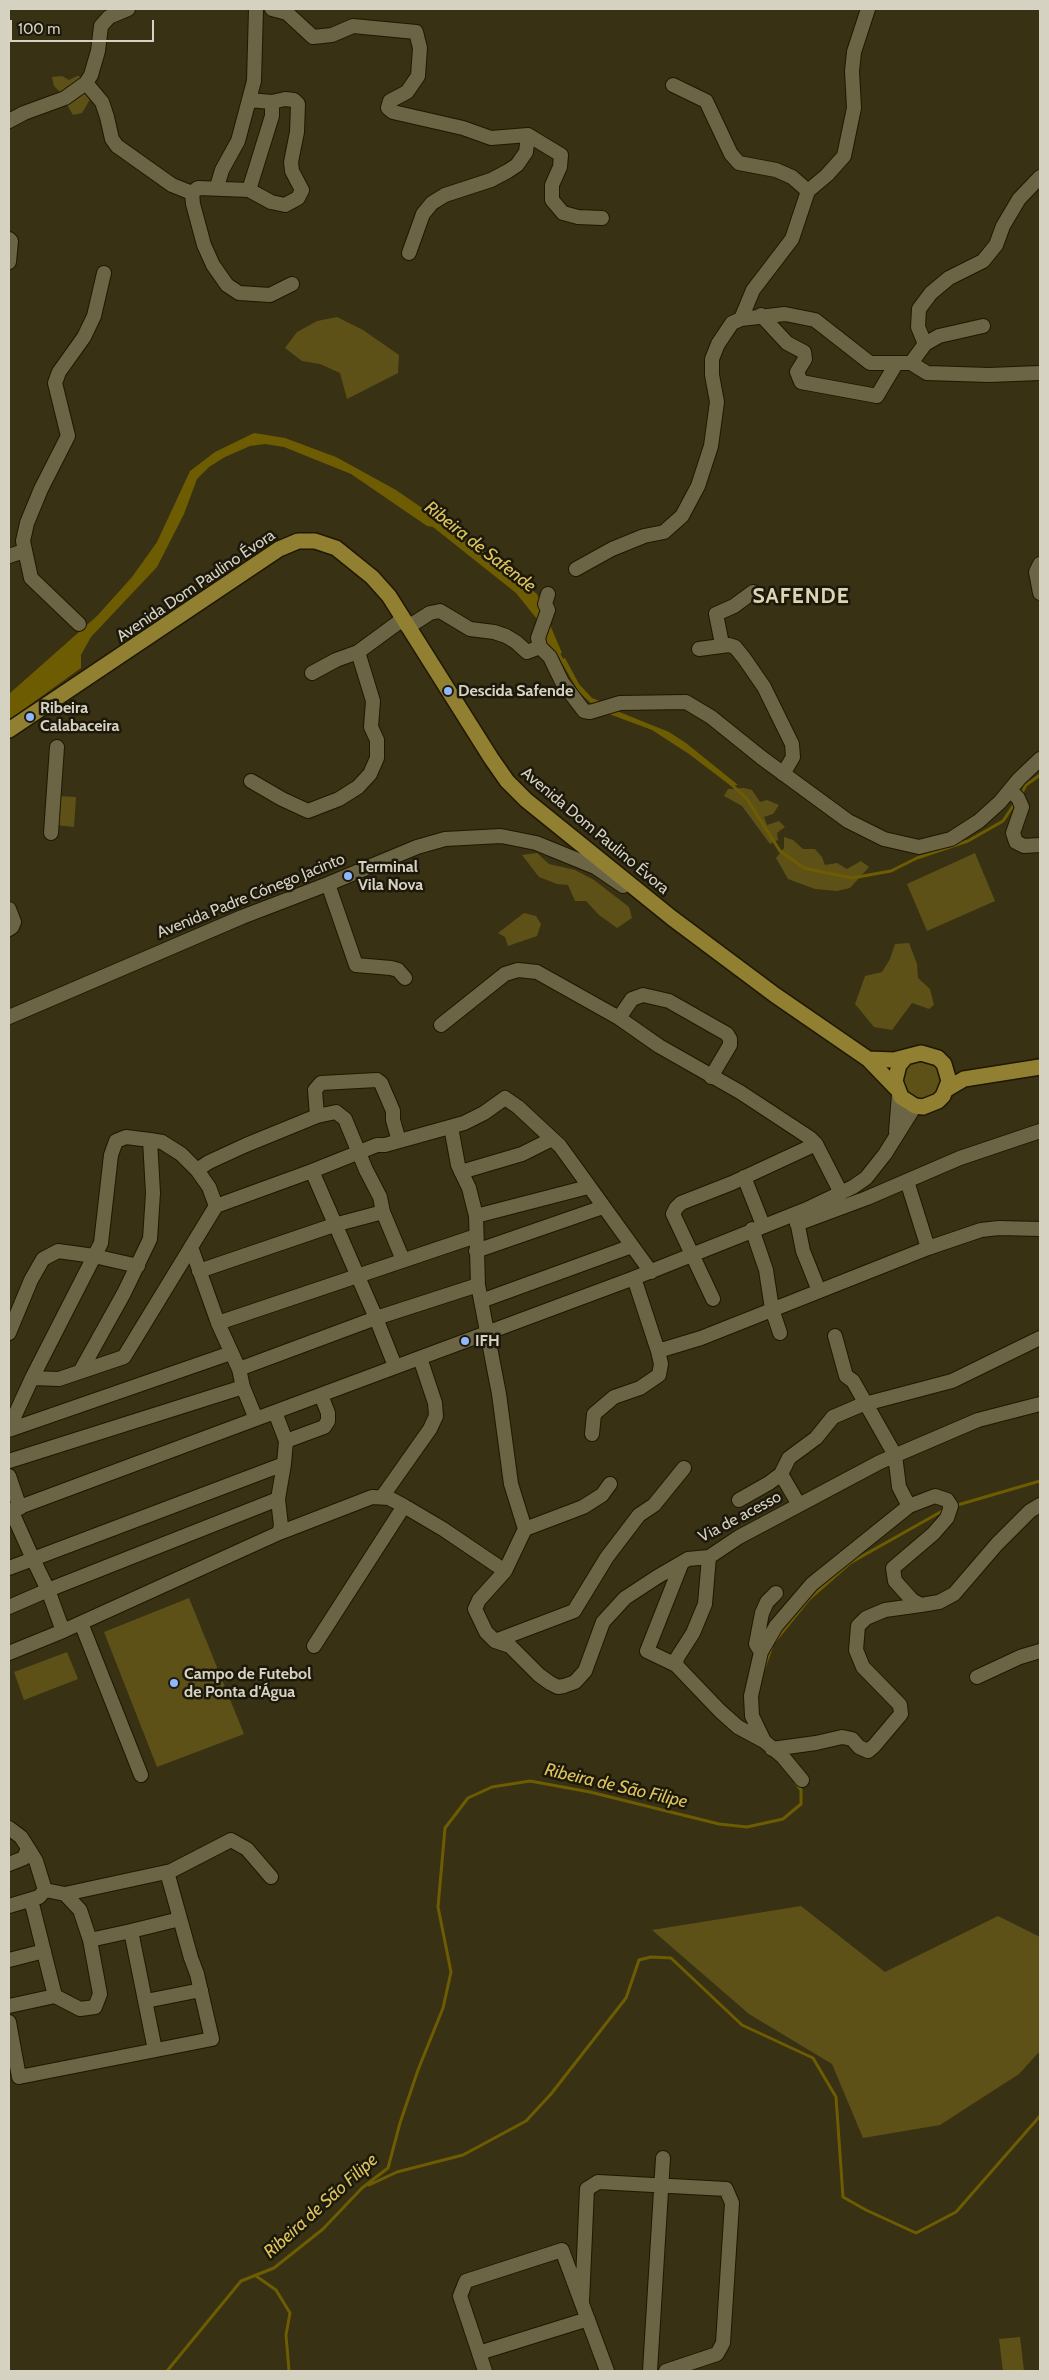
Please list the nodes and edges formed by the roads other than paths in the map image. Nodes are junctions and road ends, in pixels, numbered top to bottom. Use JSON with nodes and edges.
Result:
{"nodes":[{"id":1,"x":128,"y":9,"type":"edge"},
{"id":2,"x":264,"y":9,"type":"edge"},
{"id":3,"x":868,"y":9,"type":"edge"},
{"id":4,"x":86,"y":83,"type":"junction"},
{"id":5,"x":672,"y":85,"type":"dead end"},
{"id":6,"x":249,"y":100,"type":"junction"},
{"id":7,"x":272,"y":102,"type":"junction"},
{"id":8,"x":9,"y":121,"type":"edge"},
{"id":9,"x":528,"y":135,"type":"junction"},
{"id":10,"x":1040,"y":178,"type":"edge"},
{"id":11,"x":217,"y":187,"type":"junction"},
{"id":12,"x":249,"y":190,"type":"junction"},
{"id":13,"x":808,"y":191,"type":"junction"},
{"id":14,"x":192,"y":193,"type":"junction"},
{"id":15,"x":602,"y":218,"type":"dead end"},
{"id":16,"x":9,"y":239,"type":"edge"},
{"id":17,"x":409,"y":253,"type":"dead end"},
{"id":18,"x":9,"y":262,"type":"edge"},
{"id":19,"x":104,"y":273,"type":"dead end"},
{"id":20,"x":292,"y":284,"type":"dead end"},
{"id":21,"x":761,"y":315,"type":"junction"},
{"id":22,"x":741,"y":319,"type":"junction"},
{"id":23,"x":983,"y":326,"type":"dead end"},
{"id":24,"x":926,"y":344,"type":"junction"},
{"id":25,"x":911,"y":363,"type":"junction"},
{"id":26,"x":896,"y":364,"type":"junction"},
{"id":27,"x":1040,"y":373,"type":"edge"},
{"id":28,"x":24,"y":551,"type":"junction"},
{"id":29,"x":9,"y":556,"type":"edge"},
{"id":30,"x":1040,"y":564,"type":"edge"},
{"id":31,"x":576,"y":570,"type":"dead end"},
{"id":32,"x":753,"y":592,"type":"dead end"},
{"id":33,"x":1040,"y":593,"type":"edge"},
{"id":34,"x":548,"y":594,"type":"dead end"},
{"id":35,"x":406,"y":622,"type":"junction"},
{"id":36,"x":79,"y":624,"type":"dead end"},
{"id":37,"x":539,"y":642,"type":"junction"},
{"id":38,"x":722,"y":644,"type":"junction"},
{"id":39,"x":699,"y":649,"type":"dead end"},
{"id":40,"x":358,"y":652,"type":"junction"},
{"id":41,"x":312,"y":673,"type":"dead end"},
{"id":42,"x":9,"y":730,"type":"edge"},
{"id":43,"x":58,"y":747,"type":"dead end"},
{"id":44,"x":1040,"y":758,"type":"edge"},
{"id":45,"x":783,"y":774,"type":"junction"},
{"id":46,"x":251,"y":781,"type":"dead end"},
{"id":47,"x":1010,"y":790,"type":"junction"},
{"id":48,"x":51,"y":833,"type":"dead end"},
{"id":49,"x":1040,"y":845,"type":"edge"},
{"id":50,"x":328,"y":884,"type":"junction"},
{"id":51,"x":9,"y":909,"type":"edge"},
{"id":52,"x":672,"y":918,"type":"junction"},
{"id":53,"x":9,"y":928,"type":"edge"},
{"id":54,"x":405,"y":978,"type":"dead end"},
{"id":55,"x":9,"y":1017,"type":"edge"},
{"id":56,"x":619,"y":1018,"type":"junction"},
{"id":57,"x":440,"y":1025,"type":"dead end"},
{"id":58,"x":905,"y":1058,"type":"junction"},
{"id":59,"x":868,"y":1059,"type":"junction"},
{"id":60,"x":1040,"y":1067,"type":"edge"},
{"id":61,"x":947,"y":1072,"type":"junction"},
{"id":62,"x":711,"y":1077,"type":"junction"},
{"id":63,"x":964,"y":1078,"type":"junction"},
{"id":64,"x":947,"y":1089,"type":"junction"},
{"id":65,"x":897,"y":1091,"type":"junction"},
{"id":66,"x":915,"y":1106,"type":"junction"},
{"id":67,"x":317,"y":1116,"type":"junction"},
{"id":68,"x":451,"y":1127,"type":"junction"},
{"id":69,"x":1040,"y":1131,"type":"edge"},
{"id":70,"x":896,"y":1133,"type":"junction"},
{"id":71,"x":552,"y":1139,"type":"junction"},
{"id":72,"x":150,"y":1140,"type":"junction"},
{"id":73,"x":399,"y":1141,"type":"junction"},
{"id":74,"x":816,"y":1144,"type":"junction"},
{"id":75,"x":360,"y":1152,"type":"junction"},
{"id":76,"x":197,"y":1170,"type":"junction"},
{"id":77,"x":312,"y":1171,"type":"junction"},
{"id":78,"x":461,"y":1172,"type":"junction"},
{"id":79,"x":744,"y":1178,"type":"junction"},
{"id":80,"x":907,"y":1181,"type":"junction"},
{"id":81,"x":588,"y":1186,"type":"junction"},
{"id":82,"x":841,"y":1193,"type":"junction"},
{"id":83,"x":216,"y":1206,"type":"junction"},
{"id":84,"x":603,"y":1207,"type":"junction"},
{"id":85,"x":383,"y":1212,"type":"junction"},
{"id":86,"x":476,"y":1216,"type":"junction"},
{"id":87,"x":796,"y":1218,"type":"junction"},
{"id":88,"x":334,"y":1225,"type":"junction"},
{"id":89,"x":757,"y":1227,"type":"junction"},
{"id":90,"x":1040,"y":1229,"type":"edge"},
{"id":91,"x":476,"y":1236,"type":"junction"},
{"id":92,"x":632,"y":1246,"type":"junction"},
{"id":93,"x":190,"y":1247,"type":"junction"},
{"id":94,"x":928,"y":1248,"type":"junction"},
{"id":95,"x":476,"y":1251,"type":"junction"},
{"id":96,"x":691,"y":1254,"type":"junction"},
{"id":97,"x":94,"y":1256,"type":"junction"},
{"id":98,"x":403,"y":1260,"type":"junction"},
{"id":99,"x":138,"y":1266,"type":"junction"},
{"id":100,"x":199,"y":1272,"type":"junction"},
{"id":101,"x":651,"y":1272,"type":"junction"},
{"id":102,"x":356,"y":1275,"type":"junction"},
{"id":103,"x":634,"y":1278,"type":"junction"},
{"id":104,"x":478,"y":1285,"type":"junction"},
{"id":105,"x":819,"y":1291,"type":"junction"},
{"id":106,"x":713,"y":1298,"type":"dead end"},
{"id":107,"x":481,"y":1302,"type":"junction"},
{"id":108,"x":772,"y":1309,"type":"junction"},
{"id":109,"x":376,"y":1318,"type":"junction"},
{"id":110,"x":218,"y":1323,"type":"junction"},
{"id":111,"x":488,"y":1332,"type":"junction"},
{"id":112,"x":9,"y":1333,"type":"edge"},
{"id":113,"x":780,"y":1333,"type":"dead end"},
{"id":114,"x":835,"y":1336,"type":"dead end"},
{"id":115,"x":1040,"y":1338,"type":"edge"},
{"id":116,"x":658,"y":1351,"type":"junction"},
{"id":117,"x":231,"y":1354,"type":"junction"},
{"id":118,"x":420,"y":1358,"type":"junction"},
{"id":119,"x":394,"y":1366,"type":"junction"},
{"id":120,"x":239,"y":1369,"type":"junction"},
{"id":121,"x":80,"y":1372,"type":"junction"},
{"id":122,"x":32,"y":1378,"type":"junction"},
{"id":123,"x":243,"y":1386,"type":"junction"},
{"id":124,"x":321,"y":1395,"type":"junction"},
{"id":125,"x":867,"y":1403,"type":"junction"},
{"id":126,"x":1040,"y":1404,"type":"edge"},
{"id":127,"x":275,"y":1412,"type":"junction"},
{"id":128,"x":256,"y":1419,"type":"junction"},
{"id":129,"x":9,"y":1429,"type":"edge"},
{"id":130,"x":592,"y":1434,"type":"dead end"},
{"id":131,"x":286,"y":1441,"type":"junction"},
{"id":132,"x":895,"y":1456,"type":"junction"},
{"id":133,"x":9,"y":1461,"type":"edge"},
{"id":134,"x":284,"y":1464,"type":"junction"},
{"id":135,"x":684,"y":1468,"type":"dead end"},
{"id":136,"x":781,"y":1474,"type":"junction"},
{"id":137,"x":9,"y":1476,"type":"edge"},
{"id":138,"x":610,"y":1484,"type":"dead end"},
{"id":139,"x":382,"y":1497,"type":"junction"},
{"id":140,"x":278,"y":1499,"type":"junction"},
{"id":141,"x":739,"y":1500,"type":"dead end"},
{"id":142,"x":799,"y":1505,"type":"junction"},
{"id":143,"x":1040,"y":1505,"type":"edge"},
{"id":144,"x":404,"y":1506,"type":"junction"},
{"id":145,"x":909,"y":1506,"type":"junction"},
{"id":146,"x":13,"y":1510,"type":"edge"},
{"id":147,"x":524,"y":1529,"type":"junction"},
{"id":148,"x":279,"y":1533,"type":"junction"},
{"id":149,"x":709,"y":1557,"type":"junction"},
{"id":150,"x":33,"y":1559,"type":"junction"},
{"id":151,"x":681,"y":1565,"type":"junction"},
{"id":152,"x":9,"y":1568,"type":"edge"},
{"id":153,"x":505,"y":1571,"type":"junction"},
{"id":154,"x":48,"y":1590,"type":"junction"},
{"id":155,"x":776,"y":1593,"type":"dead end"},
{"id":156,"x":920,"y":1605,"type":"junction"},
{"id":157,"x":9,"y":1607,"type":"edge"},
{"id":158,"x":81,"y":1623,"type":"junction"},
{"id":159,"x":63,"y":1631,"type":"junction"},
{"id":160,"x":495,"y":1640,"type":"junction"},
{"id":161,"x":314,"y":1646,"type":"dead end"},
{"id":162,"x":1040,"y":1651,"type":"edge"},
{"id":163,"x":761,"y":1652,"type":"junction"},
{"id":164,"x":9,"y":1653,"type":"edge"},
{"id":165,"x":676,"y":1665,"type":"junction"},
{"id":166,"x":977,"y":1677,"type":"dead end"},
{"id":167,"x":768,"y":1745,"type":"junction"},
{"id":168,"x":142,"y":1775,"type":"dead end"},
{"id":169,"x":802,"y":1780,"type":"dead end"},
{"id":170,"x":9,"y":1828,"type":"edge"},
{"id":171,"x":28,"y":1848,"type":"junction"},
{"id":172,"x":9,"y":1864,"type":"edge"},
{"id":173,"x":167,"y":1872,"type":"junction"},
{"id":174,"x":271,"y":1877,"type":"dead end"},
{"id":175,"x":45,"y":1890,"type":"junction"},
{"id":176,"x":65,"y":1894,"type":"junction"},
{"id":177,"x":31,"y":1900,"type":"junction"},
{"id":178,"x":9,"y":1906,"type":"edge"},
{"id":179,"x":180,"y":1919,"type":"junction"},
{"id":180,"x":131,"y":1931,"type":"junction"},
{"id":181,"x":90,"y":1940,"type":"junction"},
{"id":182,"x":44,"y":1950,"type":"junction"},
{"id":183,"x":9,"y":1960,"type":"edge"},
{"id":184,"x":201,"y":1990,"type":"junction"},
{"id":185,"x":55,"y":1996,"type":"junction"},
{"id":186,"x":146,"y":2001,"type":"junction"},
{"id":187,"x":9,"y":2006,"type":"edge"},
{"id":188,"x":9,"y":2022,"type":"edge"},
{"id":189,"x":155,"y":2050,"type":"junction"},
{"id":190,"x":14,"y":2078,"type":"edge"},
{"id":191,"x":663,"y":2158,"type":"dead end"},
{"id":192,"x":662,"y":2185,"type":"junction"},
{"id":193,"x":584,"y":2243,"type":"junction"},
{"id":194,"x":562,"y":2250,"type":"junction"},
{"id":195,"x":582,"y":2302,"type":"junction"},
{"id":196,"x":588,"y":2318,"type":"junction"},
{"id":197,"x":479,"y":2353,"type":"junction"},
{"id":198,"x":485,"y":2371,"type":"edge"},
{"id":199,"x":607,"y":2371,"type":"edge"},
{"id":200,"x":650,"y":2371,"type":"edge"},
{"id":201,"x":666,"y":2371,"type":"edge"}],
"edges":[{"from":1,"to":4,"type":"street"},
{"from":2,"to":6,"type":"street"},
{"from":2,"to":9,"type":"street"},
{"from":3,"to":13,"type":"street"},
{"from":4,"to":8,"type":"street"},
{"from":4,"to":14,"type":"street"},
{"from":5,"to":13,"type":"street"},
{"from":6,"to":7,"type":"street"},
{"from":6,"to":11,"type":"street"},
{"from":7,"to":12,"type":"street"},
{"from":7,"to":12,"type":"street"},
{"from":9,"to":15,"type":"street"},
{"from":9,"to":17,"type":"street"},
{"from":10,"to":24,"type":"street"},
{"from":11,"to":12,"type":"street"},
{"from":11,"to":14,"type":"street"},
{"from":13,"to":22,"type":"street"},
{"from":14,"to":20,"type":"street"},
{"from":16,"to":18,"type":"street"},
{"from":19,"to":28,"type":"street"},
{"from":21,"to":22,"type":"street"},
{"from":21,"to":26,"type":"street"},
{"from":21,"to":26,"type":"street"},
{"from":22,"to":31,"type":"street"},
{"from":23,"to":24,"type":"street"},
{"from":24,"to":25,"type":"street"},
{"from":25,"to":26,"type":"street"},
{"from":25,"to":27,"type":"street"},
{"from":28,"to":29,"type":"street"},
{"from":28,"to":36,"type":"street"},
{"from":30,"to":33,"type":"street"},
{"from":32,"to":38,"type":"street"},
{"from":34,"to":37,"type":"street"},
{"from":35,"to":37,"type":"street"},
{"from":35,"to":40,"type":"street"},
{"from":35,"to":42,"type":"main road","name":"Avenida Dom Paulino Évora"},
{"from":35,"to":52,"type":"main road","name":"Avenida Dom Paulino Évora"},
{"from":37,"to":45,"type":"street"},
{"from":38,"to":39,"type":"street"},
{"from":38,"to":45,"type":"street"},
{"from":40,"to":41,"type":"street"},
{"from":40,"to":46,"type":"street"},
{"from":43,"to":48,"type":"street"},
{"from":44,"to":47,"type":"street"},
{"from":45,"to":47,"type":"street"},
{"from":47,"to":49,"type":"street"},
{"from":50,"to":52,"type":"street","name":"Avenida Padre Cónego Jacinto"},
{"from":50,"to":54,"type":"street"},
{"from":50,"to":55,"type":"street","name":"Avenida Padre Cónego Jacinto"},
{"from":51,"to":53,"type":"street"},
{"from":52,"to":59,"type":"main road","name":"Avenida Dom Paulino Évora"},
{"from":56,"to":57,"type":"street"},
{"from":56,"to":62,"type":"street"},
{"from":56,"to":62,"type":"street"},
{"from":58,"to":59,"type":"main road"},
{"from":58,"to":61,"type":"main road"},
{"from":58,"to":65,"type":"main road"},
{"from":59,"to":65,"type":"main road","name":"Avenida Dom Paulino Évora"},
{"from":60,"to":63,"type":"main road"},
{"from":61,"to":63,"type":"main road"},
{"from":61,"to":64,"type":"main road"},
{"from":62,"to":74,"type":"street"},
{"from":63,"to":64,"type":"main road"},
{"from":64,"to":66,"type":"main road"},
{"from":65,"to":66,"type":"main road"},
{"from":65,"to":70,"type":"street"},
{"from":66,"to":70,"type":"street"},
{"from":67,"to":73,"type":"street"},
{"from":67,"to":75,"type":"street"},
{"from":67,"to":76,"type":"street"},
{"from":68,"to":71,"type":"street"},
{"from":68,"to":73,"type":"street"},
{"from":68,"to":78,"type":"street"},
{"from":69,"to":80,"type":"street"},
{"from":70,"to":82,"type":"street"},
{"from":71,"to":78,"type":"street"},
{"from":71,"to":81,"type":"street"},
{"from":72,"to":76,"type":"street"},
{"from":72,"to":97,"type":"street"},
{"from":72,"to":99,"type":"street"},
{"from":73,"to":75,"type":"street"},
{"from":74,"to":79,"type":"street"},
{"from":74,"to":82,"type":"street"},
{"from":75,"to":77,"type":"street"},
{"from":75,"to":85,"type":"street"},
{"from":76,"to":83,"type":"street"},
{"from":77,"to":83,"type":"street"},
{"from":77,"to":88,"type":"street"},
{"from":78,"to":86,"type":"street"},
{"from":79,"to":89,"type":"street"},
{"from":79,"to":96,"type":"street"},
{"from":80,"to":87,"type":"street"},
{"from":80,"to":94,"type":"street"},
{"from":81,"to":84,"type":"street"},
{"from":81,"to":86,"type":"street"},
{"from":82,"to":87,"type":"street"},
{"from":83,"to":93,"type":"street"},
{"from":84,"to":92,"type":"street"},
{"from":84,"to":95,"type":"street"},
{"from":85,"to":88,"type":"street"},
{"from":85,"to":98,"type":"street"},
{"from":86,"to":91,"type":"street"},
{"from":87,"to":89,"type":"street"},
{"from":87,"to":105,"type":"street"},
{"from":88,"to":100,"type":"street"},
{"from":88,"to":102,"type":"street"},
{"from":89,"to":96,"type":"street"},
{"from":89,"to":108,"type":"street"},
{"from":90,"to":94,"type":"street"},
{"from":91,"to":95,"type":"street"},
{"from":91,"to":98,"type":"street"},
{"from":92,"to":101,"type":"street"},
{"from":92,"to":107,"type":"street"},
{"from":93,"to":100,"type":"street"},
{"from":93,"to":121,"type":"street"},
{"from":94,"to":105,"type":"street"},
{"from":95,"to":104,"type":"street"},
{"from":96,"to":101,"type":"street"},
{"from":96,"to":106,"type":"street"},
{"from":97,"to":99,"type":"street"},
{"from":97,"to":112,"type":"street"},
{"from":97,"to":122,"type":"street"},
{"from":98,"to":102,"type":"street"},
{"from":99,"to":121,"type":"street"},
{"from":100,"to":110,"type":"street"},
{"from":101,"to":103,"type":"street"},
{"from":102,"to":109,"type":"street"},
{"from":102,"to":110,"type":"street"},
{"from":103,"to":111,"type":"street"},
{"from":103,"to":116,"type":"street"},
{"from":104,"to":107,"type":"street"},
{"from":104,"to":109,"type":"street"},
{"from":105,"to":108,"type":"street"},
{"from":107,"to":111,"type":"street"},
{"from":108,"to":113,"type":"street"},
{"from":108,"to":116,"type":"street"},
{"from":109,"to":119,"type":"street"},
{"from":109,"to":120,"type":"street"},
{"from":110,"to":117,"type":"street"},
{"from":111,"to":118,"type":"street"},
{"from":111,"to":147,"type":"street"},
{"from":114,"to":125,"type":"street"},
{"from":115,"to":125,"type":"street"},
{"from":116,"to":130,"type":"street"},
{"from":117,"to":120,"type":"street"},
{"from":117,"to":129,"type":"street"},
{"from":118,"to":119,"type":"street"},
{"from":118,"to":139,"type":"street"},
{"from":119,"to":124,"type":"street"},
{"from":120,"to":123,"type":"street"},
{"from":121,"to":122,"type":"street"},
{"from":122,"to":129,"type":"street"},
{"from":123,"to":128,"type":"street"},
{"from":123,"to":133,"type":"street"},
{"from":124,"to":127,"type":"street"},
{"from":124,"to":131,"type":"street"},
{"from":125,"to":132,"type":"street"},
{"from":125,"to":136,"type":"street"},
{"from":126,"to":132,"type":"street","name":"Via de acesso"},
{"from":127,"to":128,"type":"street"},
{"from":127,"to":131,"type":"street"},
{"from":128,"to":146,"type":"street"},
{"from":131,"to":134,"type":"street"},
{"from":132,"to":142,"type":"street","name":"Via de acesso"},
{"from":132,"to":145,"type":"street"},
{"from":134,"to":140,"type":"street"},
{"from":134,"to":150,"type":"street"},
{"from":135,"to":160,"type":"street"},
{"from":136,"to":141,"type":"street"},
{"from":136,"to":142,"type":"street"},
{"from":137,"to":146,"type":"street"},
{"from":138,"to":147,"type":"street"},
{"from":139,"to":144,"type":"street"},
{"from":139,"to":148,"type":"street"},
{"from":140,"to":148,"type":"street"},
{"from":140,"to":154,"type":"street"},
{"from":142,"to":149,"type":"street","name":"Via de acesso"},
{"from":143,"to":156,"type":"street"},
{"from":144,"to":153,"type":"street"},
{"from":144,"to":161,"type":"street"},
{"from":145,"to":156,"type":"street"},
{"from":145,"to":163,"type":"street"},
{"from":146,"to":150,"type":"street"},
{"from":147,"to":153,"type":"street","name":"Via de acesso"},
{"from":148,"to":158,"type":"street"},
{"from":149,"to":151,"type":"street","name":"Via de acesso"},
{"from":149,"to":165,"type":"street"},
{"from":150,"to":152,"type":"street"},
{"from":150,"to":154,"type":"street"},
{"from":151,"to":160,"type":"street","name":"Via de acesso"},
{"from":151,"to":165,"type":"street"},
{"from":153,"to":160,"type":"street","name":"Via de acesso"},
{"from":154,"to":157,"type":"street"},
{"from":154,"to":159,"type":"street"},
{"from":155,"to":163,"type":"street"},
{"from":156,"to":167,"type":"street"},
{"from":158,"to":159,"type":"street"},
{"from":158,"to":168,"type":"street"},
{"from":159,"to":164,"type":"street"},
{"from":162,"to":166,"type":"street"},
{"from":163,"to":167,"type":"street"},
{"from":165,"to":167,"type":"street"},
{"from":167,"to":169,"type":"street"},
{"from":170,"to":171,"type":"street"},
{"from":171,"to":172,"type":"street"},
{"from":171,"to":175,"type":"street"},
{"from":173,"to":174,"type":"street"},
{"from":173,"to":176,"type":"street"},
{"from":173,"to":179,"type":"street"},
{"from":175,"to":176,"type":"street"},
{"from":175,"to":177,"type":"street"},
{"from":176,"to":181,"type":"street"},
{"from":177,"to":178,"type":"street"},
{"from":177,"to":182,"type":"street"},
{"from":179,"to":180,"type":"street"},
{"from":179,"to":184,"type":"street"},
{"from":180,"to":181,"type":"street"},
{"from":180,"to":186,"type":"street"},
{"from":181,"to":185,"type":"street"},
{"from":182,"to":183,"type":"street"},
{"from":182,"to":185,"type":"street"},
{"from":184,"to":186,"type":"street"},
{"from":184,"to":189,"type":"street"},
{"from":185,"to":187,"type":"street"},
{"from":186,"to":189,"type":"street"},
{"from":188,"to":190,"type":"street"},
{"from":189,"to":190,"type":"street"},
{"from":191,"to":192,"type":"street"},
{"from":192,"to":193,"type":"street"},
{"from":192,"to":200,"type":"street"},
{"from":192,"to":201,"type":"street"},
{"from":193,"to":194,"type":"street"},
{"from":193,"to":195,"type":"street"},
{"from":194,"to":195,"type":"street"},
{"from":194,"to":197,"type":"street"},
{"from":195,"to":196,"type":"street"},
{"from":196,"to":197,"type":"street"},
{"from":196,"to":199,"type":"street"},
{"from":197,"to":198,"type":"street"}]}
